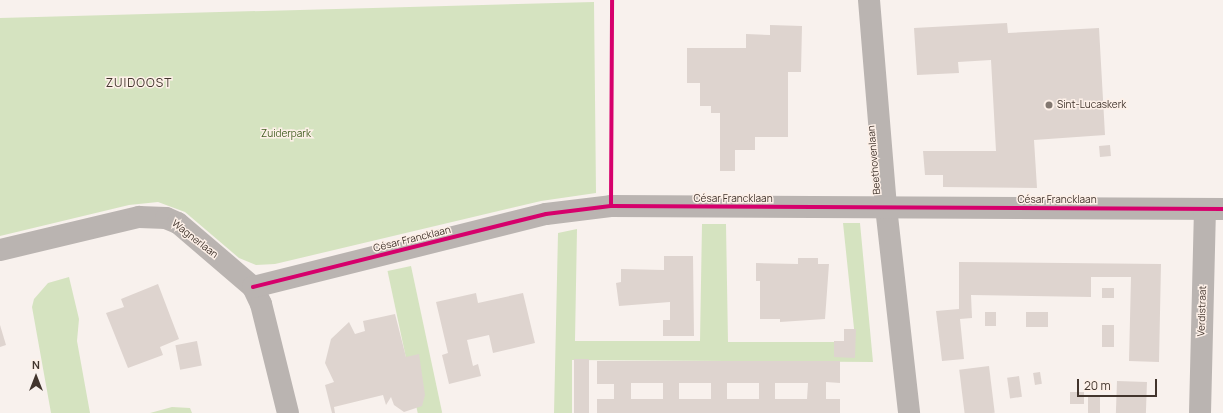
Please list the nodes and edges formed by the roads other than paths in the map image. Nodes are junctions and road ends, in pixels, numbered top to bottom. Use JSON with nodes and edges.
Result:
{"nodes":[{"id":1,"x":869,"y":0,"type":"edge"},
{"id":2,"x":886,"y":207,"type":"junction"},
{"id":3,"x":1214,"y":209,"type":"edge"},
{"id":4,"x":0,"y":250,"type":"edge"},
{"id":5,"x":252,"y":287,"type":"junction"},
{"id":6,"x":288,"y":413,"type":"edge"},
{"id":7,"x":909,"y":413,"type":"edge"},
{"id":8,"x":1200,"y":413,"type":"edge"}],
"edges":[{"from":1,"to":2,"type":"street","name":"Beethovenlaan"},
{"from":2,"to":3,"type":"street","name":"César Francklaan"},
{"from":2,"to":5,"type":"street","name":"César Francklaan"},
{"from":2,"to":7,"type":"street","name":"Beethovenlaan"},
{"from":3,"to":8,"type":"street","name":"Verdistraat"},
{"from":4,"to":5,"type":"street","name":"Wagnerlaan"},
{"from":5,"to":6,"type":"street","name":"Wagnerlaan"}]}
